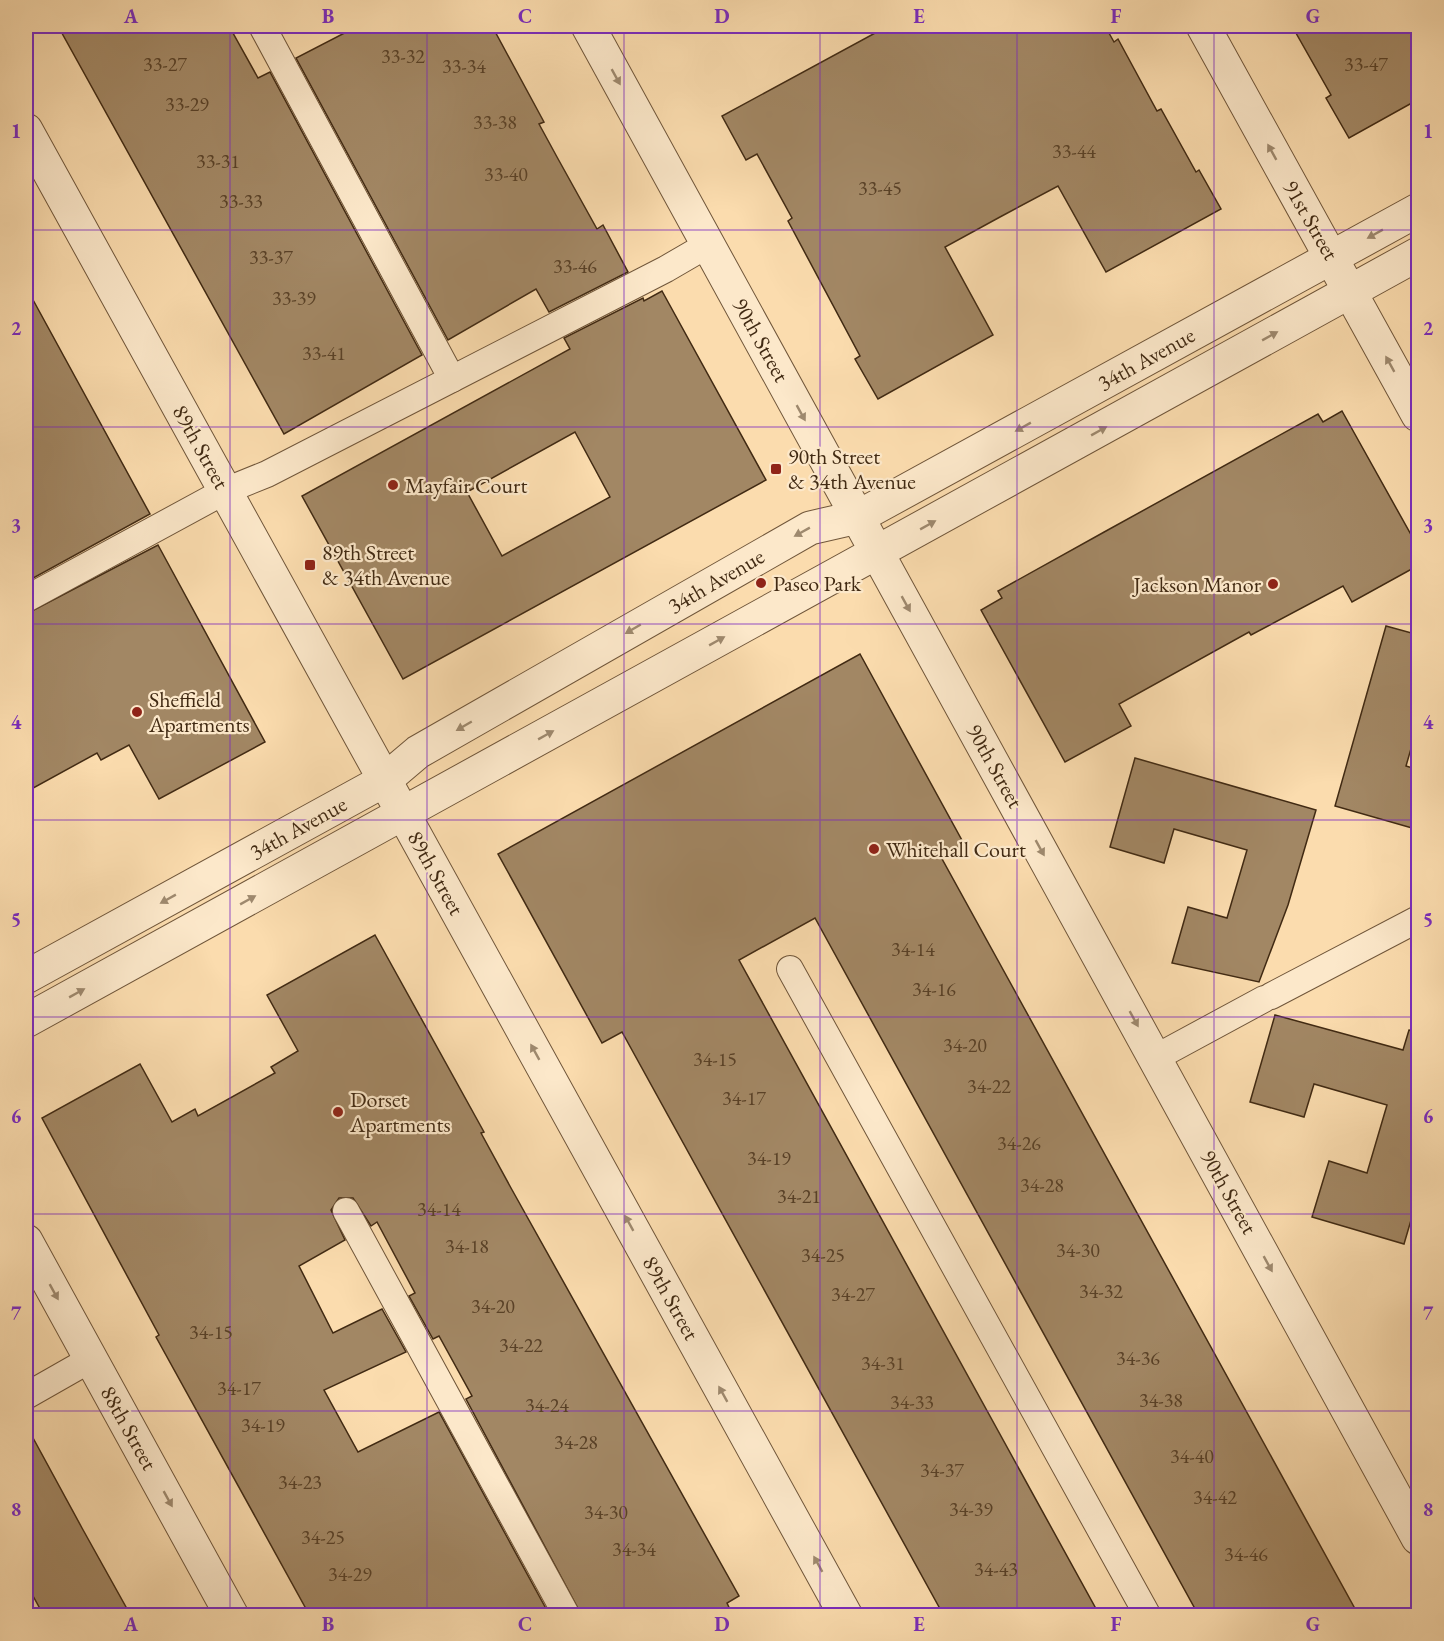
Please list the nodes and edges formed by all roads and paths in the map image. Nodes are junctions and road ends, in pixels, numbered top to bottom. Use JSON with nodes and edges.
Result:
{"nodes":[{"id":1,"x":262,"y":26,"type":"edge"},
{"id":2,"x":588,"y":26,"type":"edge"},
{"id":3,"x":1203,"y":26,"type":"edge"},
{"id":4,"x":26,"y":130,"type":"edge"},
{"id":5,"x":1419,"y":210,"type":"edge"},
{"id":6,"x":708,"y":244,"type":"junction"},
{"id":7,"x":1419,"y":254,"type":"edge"},
{"id":8,"x":1332,"y":258,"type":"junction"},
{"id":9,"x":1351,"y":292,"type":"junction"},
{"id":10,"x":452,"y":379,"type":"junction"},
{"id":11,"x":1419,"y":415,"type":"edge"},
{"id":12,"x":225,"y":491,"type":"junction"},
{"id":13,"x":858,"y":517,"type":"junction"},
{"id":14,"x":877,"y":553,"type":"junction"},
{"id":15,"x":26,"y":599,"type":"edge"},
{"id":16,"x":385,"y":780,"type":"junction"},
{"id":17,"x":403,"y":814,"type":"junction"},
{"id":18,"x":1419,"y":919,"type":"edge"},
{"id":19,"x":790,"y":969,"type":"dead end"},
{"id":20,"x":26,"y":977,"type":"edge"},
{"id":21,"x":26,"y":1021,"type":"edge"},
{"id":22,"x":1155,"y":1058,"type":"junction"},
{"id":23,"x":346,"y":1211,"type":"dead end"},
{"id":24,"x":26,"y":1240,"type":"edge"},
{"id":25,"x":91,"y":1359,"type":"junction"},
{"id":26,"x":26,"y":1396,"type":"edge"},
{"id":27,"x":1419,"y":1538,"type":"edge"},
{"id":28,"x":232,"y":1616,"type":"edge"},
{"id":29,"x":567,"y":1616,"type":"edge"},
{"id":30,"x":846,"y":1616,"type":"edge"},
{"id":31,"x":1148,"y":1616,"type":"edge"}],
"edges":[{"from":1,"to":10,"type":"lane"},
{"from":2,"to":6,"type":"street","name":"90th Street","one_way":true},
{"from":8,"to":3,"type":"street","name":"91st Street","one_way":true},
{"from":4,"to":12,"type":"street","name":"89th Street"},
{"from":5,"to":8,"type":"street","name":"34th Avenue","one_way":true},
{"from":6,"to":10,"type":"lane"},
{"from":6,"to":13,"type":"street","name":"90th Street","one_way":true},
{"from":7,"to":9,"type":"street","name":"34th Avenue"},
{"from":8,"to":9,"type":"street","name":"91st Street"},
{"from":8,"to":13,"type":"street","name":"34th Avenue","one_way":true},
{"from":11,"to":9,"type":"street","name":"91st Street","one_way":true},
{"from":14,"to":9,"type":"street","name":"34th Avenue","one_way":true},
{"from":10,"to":12,"type":"lane"},
{"from":12,"to":15,"type":"lane"},
{"from":12,"to":16,"type":"street","name":"89th Street"},
{"from":13,"to":14,"type":"street","name":"90th Street"},
{"from":13,"to":16,"type":"street","name":"34th Avenue","one_way":true},
{"from":17,"to":14,"type":"street","name":"34th Avenue","one_way":true},
{"from":14,"to":22,"type":"street","name":"90th Street","one_way":true},
{"from":16,"to":17,"type":"street","name":"89th Street"},
{"from":16,"to":20,"type":"street","name":"34th Avenue","one_way":true},
{"from":21,"to":17,"type":"street","name":"34th Avenue","one_way":true},
{"from":30,"to":17,"type":"street","name":"89th Street","one_way":true},
{"from":18,"to":22,"type":"lane"},
{"from":19,"to":31,"type":"lane"},
{"from":22,"to":27,"type":"street","name":"90th Street","one_way":true},
{"from":23,"to":29,"type":"lane"},
{"from":24,"to":25,"type":"street","name":"88th Street","one_way":true},
{"from":25,"to":26,"type":"lane"},
{"from":25,"to":28,"type":"street","name":"88th Street","one_way":true}]}
